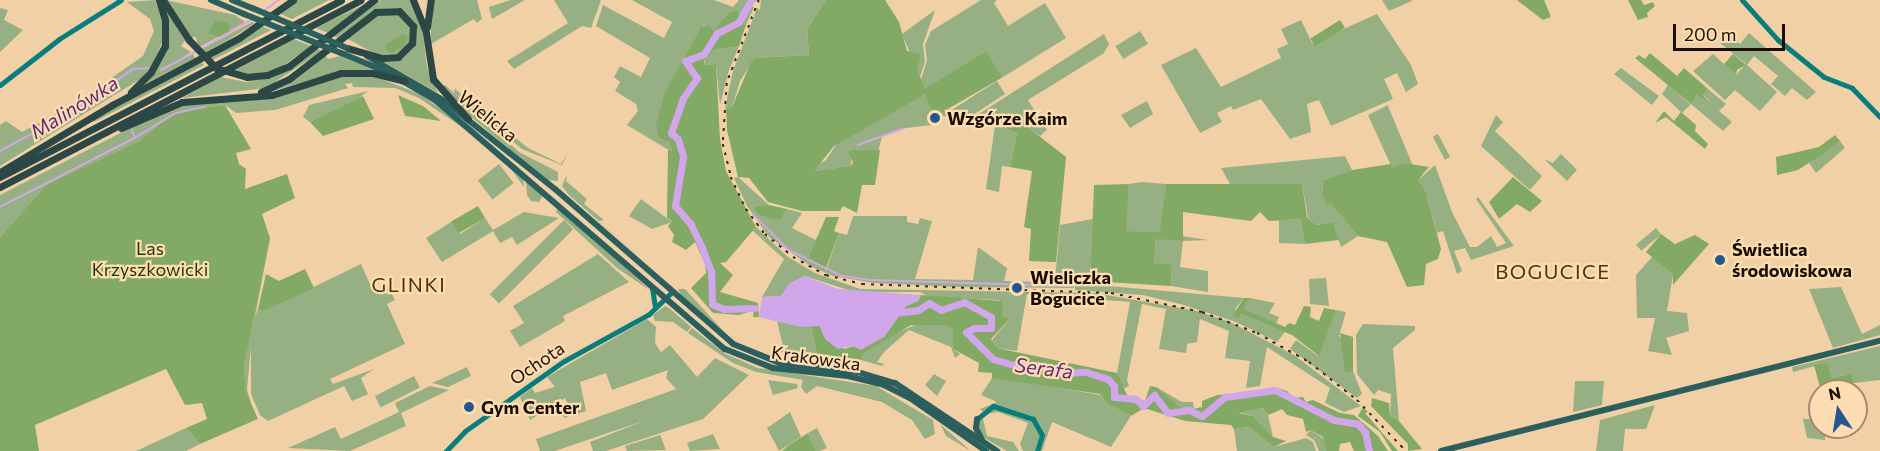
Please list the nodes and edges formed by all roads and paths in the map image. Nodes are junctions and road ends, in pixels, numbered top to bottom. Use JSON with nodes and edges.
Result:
{"nodes":[{"id":1,"x":121,"y":0,"type":"edge"},
{"id":2,"x":159,"y":0,"type":"edge"},
{"id":3,"x":163,"y":0,"type":"edge"},
{"id":4,"x":212,"y":0,"type":"edge"},
{"id":5,"x":232,"y":0,"type":"edge"},
{"id":6,"x":293,"y":0,"type":"edge"},
{"id":7,"x":341,"y":0,"type":"edge"},
{"id":8,"x":360,"y":0,"type":"edge"},
{"id":9,"x":374,"y":0,"type":"edge"},
{"id":10,"x":432,"y":0,"type":"edge"},
{"id":11,"x":1742,"y":0,"type":"edge"},
{"id":12,"x":414,"y":1,"type":"edge"},
{"id":13,"x":426,"y":33,"type":"junction"},
{"id":14,"x":347,"y":48,"type":"junction"},
{"id":15,"x":404,"y":81,"type":"junction"},
{"id":16,"x":0,"y":85,"type":"edge"},
{"id":17,"x":241,"y":96,"type":"junction"},
{"id":18,"x":112,"y":105,"type":"junction"},
{"id":19,"x":1880,"y":117,"type":"edge"},
{"id":20,"x":468,"y":120,"type":"junction"},
{"id":21,"x":91,"y":140,"type":"junction"},
{"id":22,"x":0,"y":172,"type":"edge"},
{"id":23,"x":0,"y":177,"type":"edge"},
{"id":24,"x":0,"y":187,"type":"edge"},
{"id":25,"x":650,"y":284,"type":"junction"},
{"id":26,"x":671,"y":292,"type":"junction"},
{"id":27,"x":666,"y":298,"type":"junction"},
{"id":28,"x":654,"y":310,"type":"junction"},
{"id":29,"x":691,"y":310,"type":"joint"},
{"id":30,"x":1880,"y":341,"type":"edge"},
{"id":31,"x":977,"y":419,"type":"junction"},
{"id":32,"x":954,"y":422,"type":"junction"},
{"id":33,"x":986,"y":448,"type":"edge"},
{"id":34,"x":446,"y":451,"type":"edge"},
{"id":35,"x":997,"y":451,"type":"edge"},
{"id":36,"x":1037,"y":451,"type":"edge"},
{"id":37,"x":1441,"y":451,"type":"edge"}],
"edges":[{"from":1,"to":16,"type":"street"},
{"from":2,"to":18,"type":"highway"},
{"from":3,"to":9,"type":"highway","bridge":true},
{"from":4,"to":15,"type":"main road","name":"Wielicka","bridge":true},
{"from":5,"to":14,"type":"main road","name":"Wielicka","bridge":true},
{"from":6,"to":18,"type":"highway"},
{"from":7,"to":23,"type":"highway"},
{"from":8,"to":21,"type":"highway"},
{"from":10,"to":13,"type":"highway"},
{"from":11,"to":19,"type":"street"},
{"from":12,"to":13,"type":"highway"},
{"from":13,"to":20,"type":"highway"},
{"from":14,"to":17,"type":"highway"},
{"from":14,"to":20,"type":"main road","name":"Wielicka"},
{"from":15,"to":17,"type":"highway"},
{"from":15,"to":25,"type":"main road","name":"Wielicka"},
{"from":17,"to":21,"type":"highway"},
{"from":18,"to":22,"type":"highway"},
{"from":20,"to":26,"type":"main road","name":"Wielicka"},
{"from":21,"to":24,"type":"highway"},
{"from":25,"to":27,"type":"main road","name":"Krakowska"},
{"from":25,"to":28,"type":"street"},
{"from":26,"to":27,"type":"street","name":"Ochota"},
{"from":26,"to":29,"type":"main road","name":"Wielicka"},
{"from":27,"to":28,"type":"street","name":"Ochota"},
{"from":27,"to":33,"type":"main road","name":"Krakowska"},
{"from":28,"to":34,"type":"street","name":"Ochota"},
{"from":29,"to":32,"type":"main road","name":"Krakowska"},
{"from":30,"to":37,"type":"main road"},
{"from":31,"to":32,"type":"main road"},
{"from":31,"to":33,"type":"main road"},
{"from":31,"to":36,"type":"street"},
{"from":32,"to":33,"type":"main road","name":"Krakowska"},
{"from":33,"to":35,"type":"main road","name":"Krakowska"}]}
